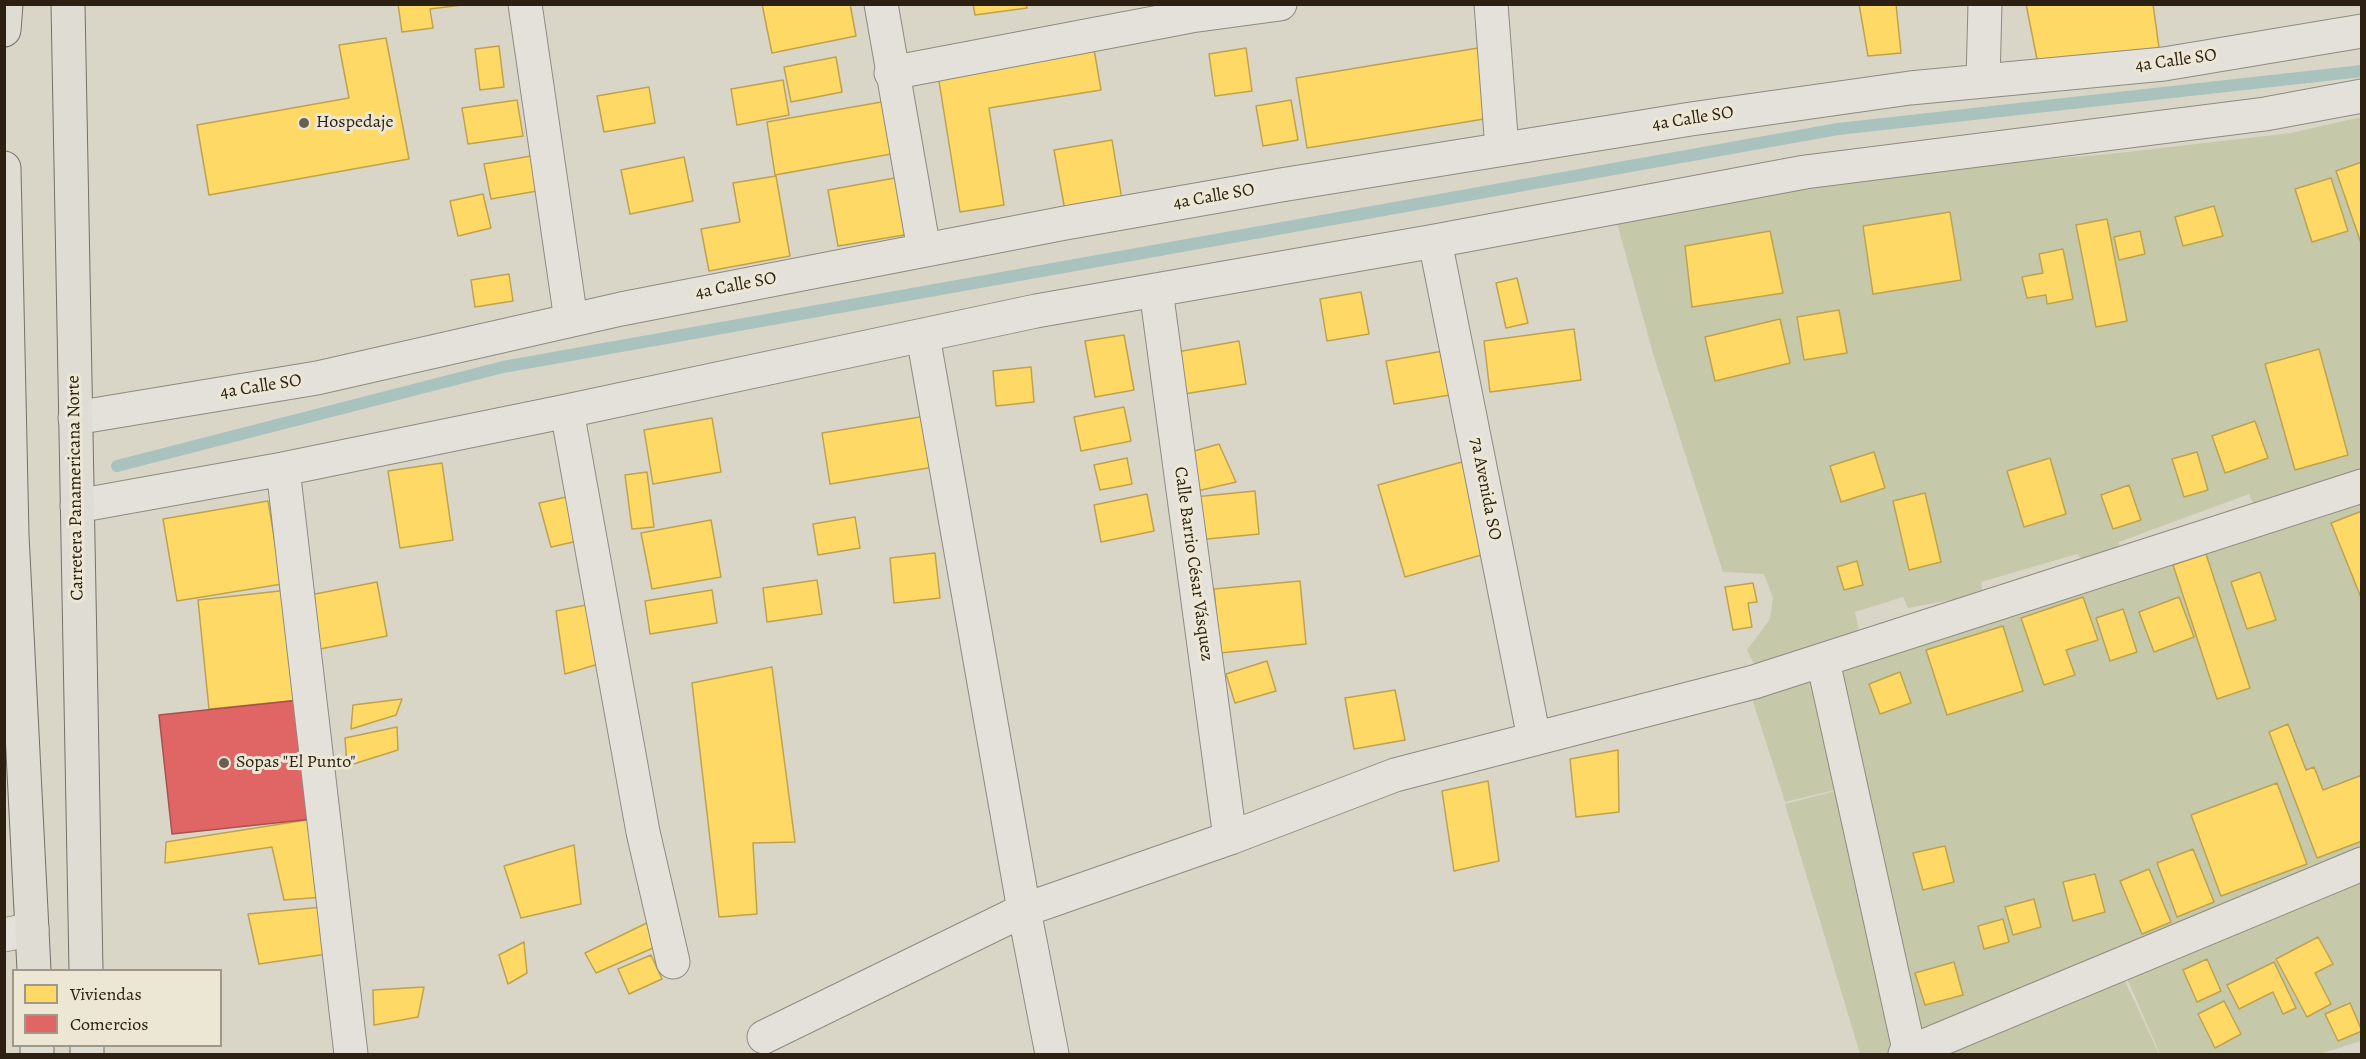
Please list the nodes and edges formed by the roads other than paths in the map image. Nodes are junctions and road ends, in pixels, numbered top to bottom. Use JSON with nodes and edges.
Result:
{"nodes":[{"id":1,"x":6,"y":4,"type":"edge"},
{"id":2,"x":68,"y":4,"type":"edge"},
{"id":3,"x":88,"y":4,"type":"edge"},
{"id":4,"x":525,"y":4,"type":"edge"},
{"id":5,"x":881,"y":4,"type":"edge"},
{"id":6,"x":1280,"y":4,"type":"edge"},
{"id":7,"x":1491,"y":4,"type":"edge"},
{"id":8,"x":1985,"y":4,"type":"edge"},
{"id":9,"x":4,"y":30,"type":"edge"},
{"id":10,"x":2361,"y":31,"type":"edge"},
{"id":11,"x":891,"y":73,"type":"junction"},
{"id":12,"x":1983,"y":81,"type":"junction"},
{"id":13,"x":2361,"y":96,"type":"edge"},
{"id":14,"x":1502,"y":149,"type":"junction"},
{"id":15,"x":4,"y":168,"type":"edge"},
{"id":16,"x":1435,"y":241,"type":"junction"},
{"id":17,"x":924,"y":250,"type":"junction"},
{"id":18,"x":72,"y":285,"type":"junction"},
{"id":19,"x":1156,"y":290,"type":"junction"},
{"id":20,"x":571,"y":320,"type":"junction"},
{"id":21,"x":923,"y":336,"type":"junction"},
{"id":22,"x":567,"y":411,"type":"junction"},
{"id":23,"x":75,"y":418,"type":"junction"},
{"id":24,"x":283,"y":469,"type":"junction"},
{"id":25,"x":2361,"y":486,"type":"edge"},
{"id":26,"x":77,"y":506,"type":"junction"},
{"id":27,"x":1822,"y":661,"type":"junction"},
{"id":28,"x":1534,"y":738,"type":"junction"},
{"id":29,"x":1230,"y":838,"type":"junction"},
{"id":30,"x":2361,"y":864,"type":"edge"},
{"id":31,"x":1024,"y":910,"type":"junction"},
{"id":32,"x":18,"y":932,"type":"edge"},
{"id":33,"x":673,"y":962,"type":"dead end"},
{"id":34,"x":34,"y":969,"type":"edge"},
{"id":35,"x":86,"y":969,"type":"edge"},
{"id":36,"x":764,"y":1037,"type":"dead end"},
{"id":37,"x":351,"y":1054,"type":"edge"},
{"id":38,"x":1052,"y":1054,"type":"edge"},
{"id":39,"x":1908,"y":1054,"type":"edge"}],
"edges":[{"from":1,"to":9,"type":"highway"},
{"from":2,"to":18,"type":"highway","name":"Carretera Panamericana Norte"},
{"from":3,"to":18,"type":"highway"},
{"from":4,"to":20,"type":"street"},
{"from":5,"to":11,"type":"street"},
{"from":6,"to":11,"type":"street"},
{"from":7,"to":14,"type":"street"},
{"from":8,"to":12,"type":"street"},
{"from":10,"to":12,"type":"street","name":"4a Calle SO"},
{"from":11,"to":17,"type":"street"},
{"from":12,"to":14,"type":"street","name":"4a Calle SO"},
{"from":13,"to":16,"type":"street"},
{"from":14,"to":17,"type":"street","name":"4a Calle SO"},
{"from":15,"to":32,"type":"highway"},
{"from":16,"to":19,"type":"street"},
{"from":16,"to":28,"type":"street","name":"7a Avenida SO"},
{"from":17,"to":20,"type":"street","name":"4a Calle SO"},
{"from":18,"to":23,"type":"highway","name":"Carretera Panamericana Norte"},
{"from":19,"to":21,"type":"street"},
{"from":19,"to":29,"type":"street","name":"Calle Barrio César Vásquez"},
{"from":20,"to":23,"type":"street","name":"4a Calle SO"},
{"from":21,"to":22,"type":"street"},
{"from":21,"to":31,"type":"street"},
{"from":22,"to":24,"type":"street"},
{"from":22,"to":33,"type":"street"},
{"from":23,"to":26,"type":"highway","name":"Carretera Panamericana Norte"},
{"from":24,"to":26,"type":"street"},
{"from":24,"to":37,"type":"street"},
{"from":25,"to":27,"type":"street"},
{"from":26,"to":35,"type":"highway","name":"Carretera Panamericana Norte"},
{"from":27,"to":28,"type":"street"},
{"from":27,"to":39,"type":"street"},
{"from":28,"to":29,"type":"street"},
{"from":29,"to":31,"type":"street"},
{"from":30,"to":39,"type":"street"},
{"from":31,"to":36,"type":"street"},
{"from":31,"to":38,"type":"street"},
{"from":32,"to":34,"type":"highway"}]}
